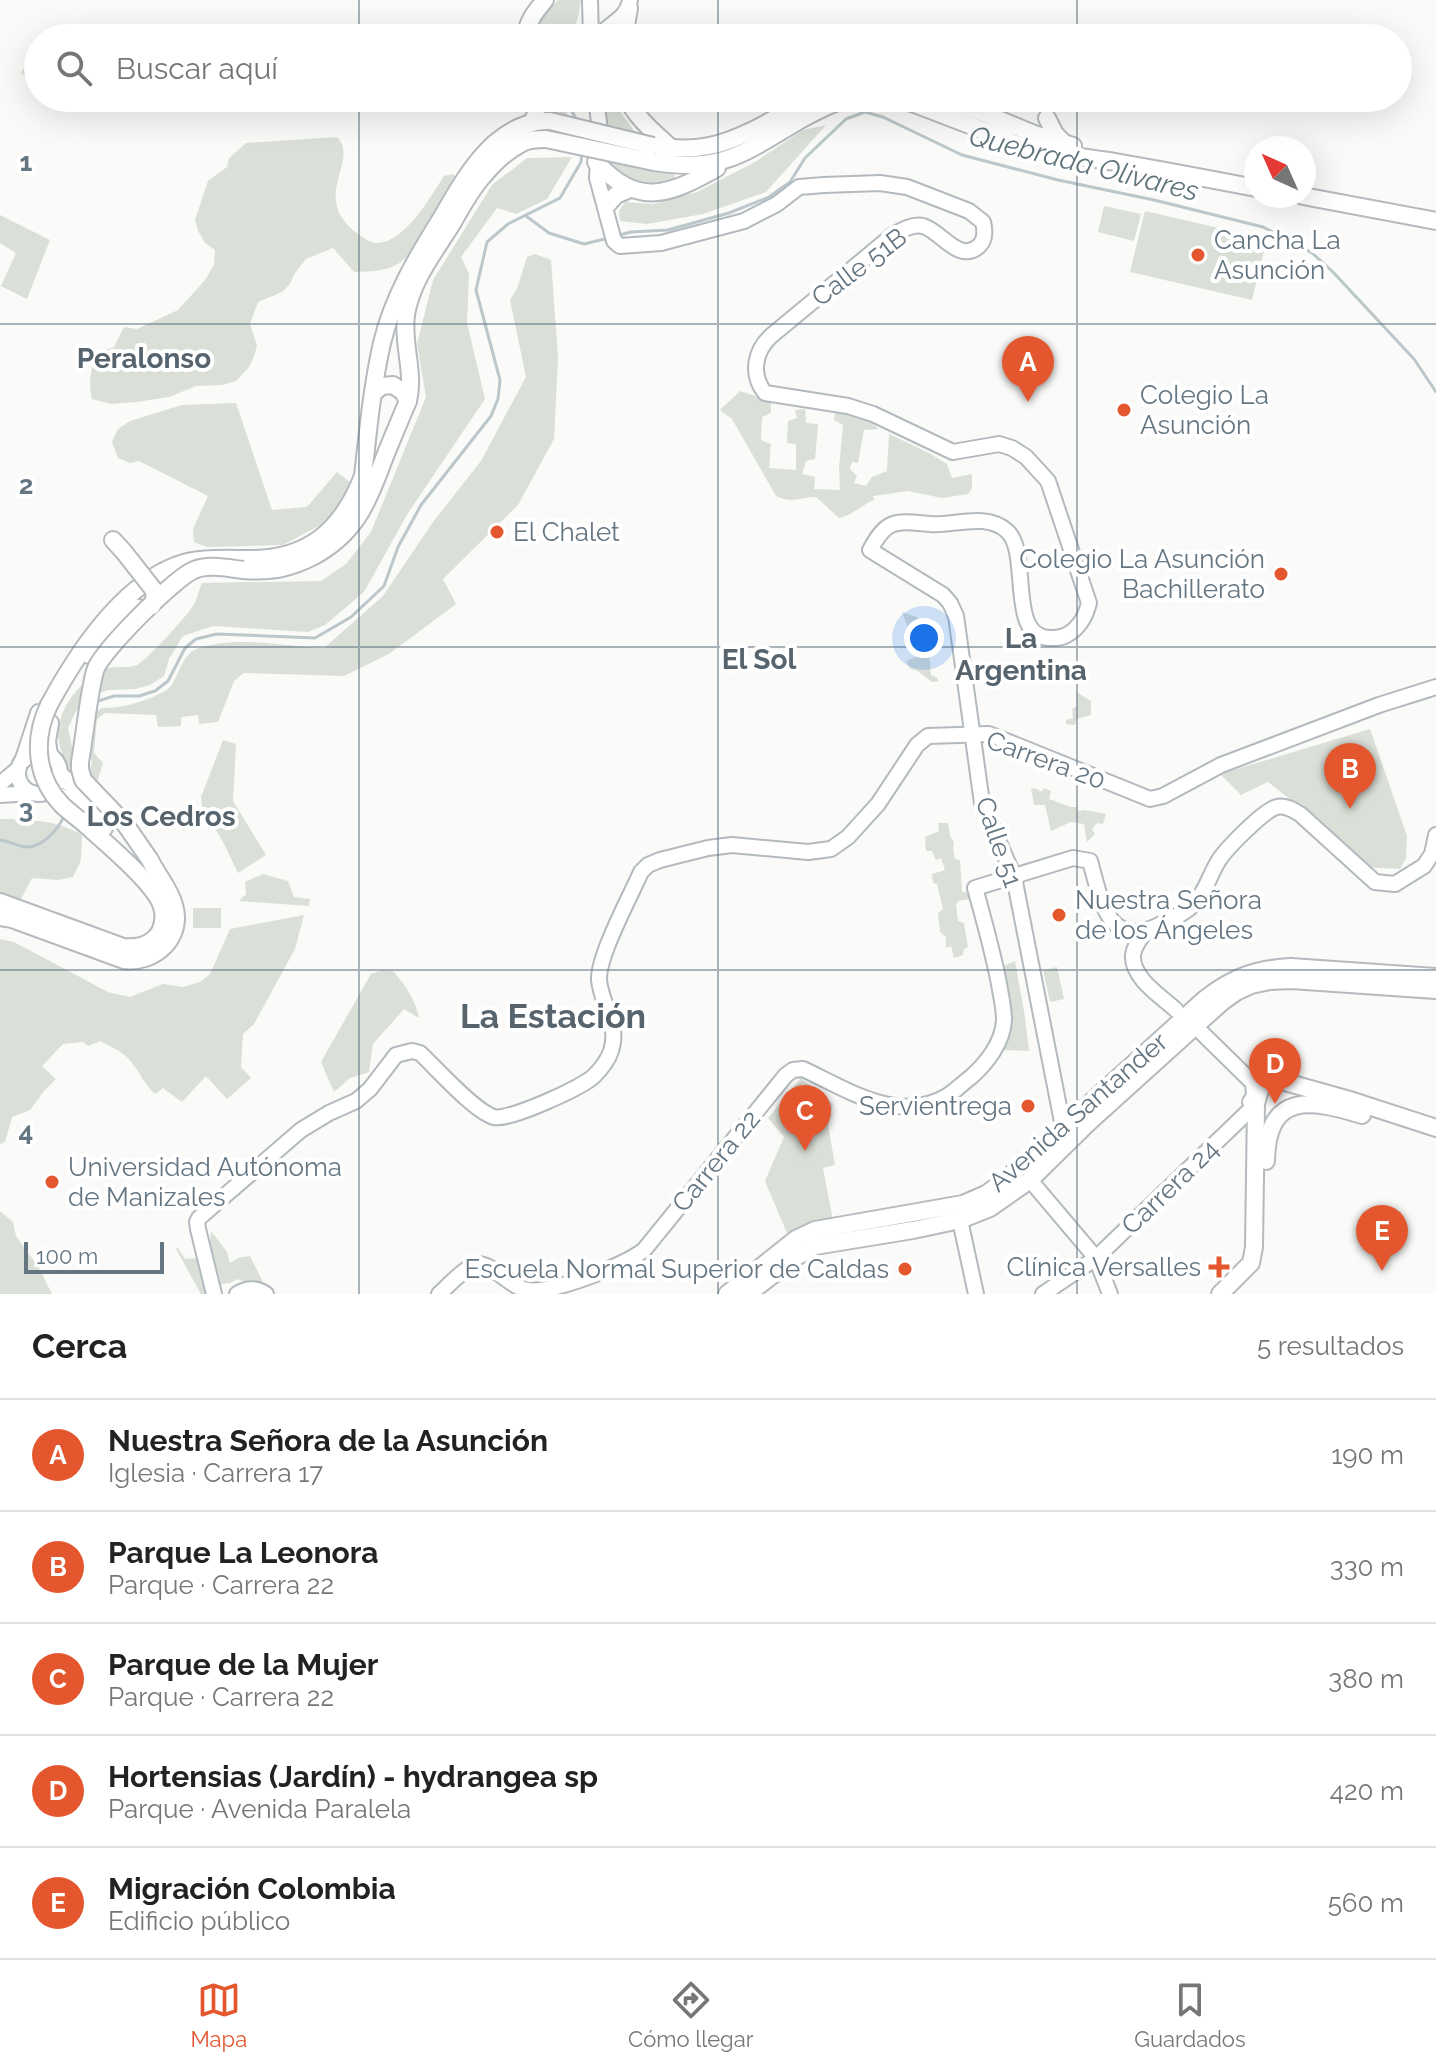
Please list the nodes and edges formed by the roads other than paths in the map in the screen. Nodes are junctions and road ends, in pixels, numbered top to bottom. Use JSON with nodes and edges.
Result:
{"nodes":[{"id":1,"x":545,"y":0,"type":"edge"},
{"id":2,"x":590,"y":0,"type":"edge"},
{"id":3,"x":629,"y":4,"type":"edge"},
{"id":4,"x":528,"y":24,"type":"edge"},
{"id":5,"x":591,"y":24,"type":"edge"},
{"id":6,"x":614,"y":24,"type":"edge"},
{"id":7,"x":626,"y":24,"type":"edge"},
{"id":8,"x":536,"y":112,"type":"edge"},
{"id":9,"x":598,"y":112,"type":"edge"},
{"id":10,"x":634,"y":112,"type":"edge"},
{"id":11,"x":785,"y":112,"type":"edge"},
{"id":12,"x":813,"y":112,"type":"edge"},
{"id":13,"x":941,"y":112,"type":"edge"},
{"id":14,"x":980,"y":112,"type":"edge"},
{"id":15,"x":1047,"y":118,"type":"dead end"},
{"id":16,"x":532,"y":122,"type":"junction"},
{"id":17,"x":1023,"y":138,"type":"junction"},
{"id":18,"x":1068,"y":144,"type":"junction"},
{"id":19,"x":673,"y":149,"type":"junction"},
{"id":20,"x":653,"y":154,"type":"junction"},
{"id":21,"x":736,"y":157,"type":"junction"},
{"id":22,"x":596,"y":162,"type":"junction"},
{"id":23,"x":680,"y":166,"type":"junction"},
{"id":24,"x":1244,"y":178,"type":"edge"},
{"id":25,"x":1244,"y":185,"type":"edge"},
{"id":26,"x":630,"y":189,"type":"junction"},
{"id":27,"x":677,"y":189,"type":"junction"},
{"id":28,"x":1316,"y":191,"type":"edge"},
{"id":29,"x":1316,"y":198,"type":"edge"},
{"id":30,"x":606,"y":206,"type":"junction"},
{"id":31,"x":1436,"y":211,"type":"edge"},
{"id":32,"x":1436,"y":221,"type":"edge"},
{"id":33,"x":373,"y":393,"type":"junction"},
{"id":34,"x":408,"y":401,"type":"junction"},
{"id":35,"x":119,"y":546,"type":"dead end"},
{"id":36,"x":265,"y":572,"type":"junction"},
{"id":37,"x":152,"y":606,"type":"junction"},
{"id":38,"x":115,"y":610,"type":"junction"},
{"id":39,"x":1034,"y":632,"type":"joint"},
{"id":40,"x":1436,"y":687,"type":"edge"},
{"id":41,"x":973,"y":734,"type":"junction"},
{"id":42,"x":49,"y":755,"type":"junction"},
{"id":43,"x":22,"y":763,"type":"junction"},
{"id":44,"x":0,"y":784,"type":"edge"},
{"id":45,"x":54,"y":788,"type":"junction"},
{"id":46,"x":0,"y":795,"type":"edge"},
{"id":47,"x":86,"y":811,"type":"junction"},
{"id":48,"x":1436,"y":835,"type":"edge"},
{"id":49,"x":149,"y":869,"type":"junction"},
{"id":50,"x":1014,"y":877,"type":"junction"},
{"id":51,"x":0,"y":902,"type":"edge"},
{"id":52,"x":0,"y":917,"type":"edge"},
{"id":53,"x":1137,"y":936,"type":"junction"},
{"id":54,"x":1436,"y":977,"type":"edge"},
{"id":55,"x":1436,"y":990,"type":"edge"},
{"id":56,"x":1176,"y":1010,"type":"dead end"},
{"id":57,"x":1202,"y":1033,"type":"dead end"},
{"id":58,"x":1248,"y":1076,"type":"junction"},
{"id":59,"x":1279,"y":1081,"type":"junction"},
{"id":60,"x":1256,"y":1104,"type":"junction"},
{"id":61,"x":1288,"y":1108,"type":"junction"},
{"id":62,"x":1238,"y":1121,"type":"junction"},
{"id":63,"x":1088,"y":1123,"type":"junction"},
{"id":64,"x":1063,"y":1127,"type":"junction"},
{"id":65,"x":1436,"y":1128,"type":"edge"},
{"id":66,"x":1436,"y":1138,"type":"edge"},
{"id":67,"x":1060,"y":1150,"type":"junction"},
{"id":68,"x":1030,"y":1180,"type":"junction"},
{"id":69,"x":960,"y":1220,"type":"junction"},
{"id":70,"x":1096,"y":1258,"type":"junction"},
{"id":71,"x":214,"y":1294,"type":"edge"},
{"id":72,"x":237,"y":1294,"type":"edge"},
{"id":73,"x":266,"y":1294,"type":"edge"},
{"id":74,"x":439,"y":1294,"type":"edge"},
{"id":75,"x":727,"y":1294,"type":"edge"},
{"id":76,"x":748,"y":1294,"type":"edge"},
{"id":77,"x":976,"y":1294,"type":"edge"},
{"id":78,"x":1043,"y":1294,"type":"edge"},
{"id":79,"x":1110,"y":1294,"type":"edge"},
{"id":80,"x":1220,"y":1294,"type":"edge"},
{"id":81,"x":1233,"y":1294,"type":"edge"}],
"edges":[{"from":1,"to":4,"type":"main road"},
{"from":2,"to":5,"type":"main road"},
{"from":3,"to":6,"type":"main road"},
{"from":3,"to":7,"type":"main road"},
{"from":8,"to":16,"type":"main road"},
{"from":9,"to":22,"type":"main road"},
{"from":10,"to":19,"type":"main road"},
{"from":11,"to":19,"type":"main road"},
{"from":12,"to":21,"type":"main road"},
{"from":13,"to":17,"type":"main road"},
{"from":14,"to":17,"type":"main road"},
{"from":15,"to":18,"type":"main road"},
{"from":16,"to":20,"type":"main road","bridge":true},
{"from":16,"to":33,"type":"main road"},
{"from":17,"to":18,"type":"main road"},
{"from":17,"to":25,"type":"main road"},
{"from":18,"to":24,"type":"main road"},
{"from":19,"to":20,"type":"main road"},
{"from":20,"to":23,"type":"main road"},
{"from":20,"to":34,"type":"main road","bridge":true},
{"from":21,"to":23,"type":"main road"},
{"from":21,"to":27,"type":"main road"},
{"from":22,"to":26,"type":"main road"},
{"from":22,"to":30,"type":"main road"},
{"from":23,"to":27,"type":"main road"},
{"from":26,"to":27,"type":"main road"},
{"from":26,"to":30,"type":"main road"},
{"from":28,"to":31,"type":"main road"},
{"from":29,"to":32,"type":"main road"},
{"from":30,"to":39,"type":"main road","name":"Calle 51B"},
{"from":33,"to":34,"type":"main road"},
{"from":33,"to":38,"type":"main road"},
{"from":34,"to":36,"type":"main road"},
{"from":35,"to":37,"type":"main road","bridge":true},
{"from":36,"to":37,"type":"main road","bridge":true},
{"from":36,"to":42,"type":"main road"},
{"from":37,"to":49,"type":"main road","bridge":true},
{"from":38,"to":43,"type":"main road"},
{"from":38,"to":47,"type":"main road","bridge":true},
{"from":39,"to":41,"type":"main road","name":"Calle 51"},
{"from":40,"to":41,"type":"main road","name":"Carrera 20"},
{"from":41,"to":50,"type":"main road","name":"Calle 51"},
{"from":41,"to":71,"type":"main road","name":"Carrera 20"},
{"from":42,"to":43,"type":"main road"},
{"from":42,"to":45,"type":"main road"},
{"from":43,"to":44,"type":"main road"},
{"from":43,"to":45,"type":"main road"},
{"from":45,"to":46,"type":"main road"},
{"from":45,"to":47,"type":"main road"},
{"from":47,"to":49,"type":"main road"},
{"from":47,"to":49,"type":"main road"},
{"from":48,"to":53,"type":"main road"},
{"from":49,"to":51,"type":"main road"},
{"from":49,"to":52,"type":"main road"},
{"from":50,"to":53,"type":"main road"},
{"from":50,"to":64,"type":"main road","name":"Calle 51"},
{"from":50,"to":74,"type":"main road","name":"Carrera 22"},
{"from":53,"to":56,"type":"main road"},
{"from":54,"to":64,"type":"main road","name":"Avenida Santander"},
{"from":55,"to":63,"type":"main road","name":"Avenida Santander"},
{"from":57,"to":58,"type":"main road"},
{"from":58,"to":59,"type":"main road"},
{"from":58,"to":62,"type":"main road"},
{"from":59,"to":60,"type":"main road"},
{"from":59,"to":61,"type":"main road"},
{"from":59,"to":65,"type":"main road"},
{"from":60,"to":62,"type":"main road","name":"Carrera 24"},
{"from":60,"to":80,"type":"main road"},
{"from":61,"to":66,"type":"main road"},
{"from":61,"to":81,"type":"main road"},
{"from":62,"to":70,"type":"main road","name":"Carrera 24"},
{"from":63,"to":64,"type":"main road"},
{"from":63,"to":67,"type":"main road","name":"Avenida Santander"},
{"from":64,"to":67,"type":"main road"},
{"from":64,"to":75,"type":"main road","name":"Avenida Santander"},
{"from":67,"to":68,"type":"main road","name":"Avenida Santander"},
{"from":68,"to":69,"type":"main road","name":"Avenida Santander"},
{"from":68,"to":70,"type":"main road"},
{"from":69,"to":76,"type":"main road","name":"Avenida Santander"},
{"from":69,"to":77,"type":"main road"},
{"from":70,"to":78,"type":"main road","name":"Carrera 24"},
{"from":70,"to":79,"type":"main road"},
{"from":72,"to":73,"type":"main road"}]}
